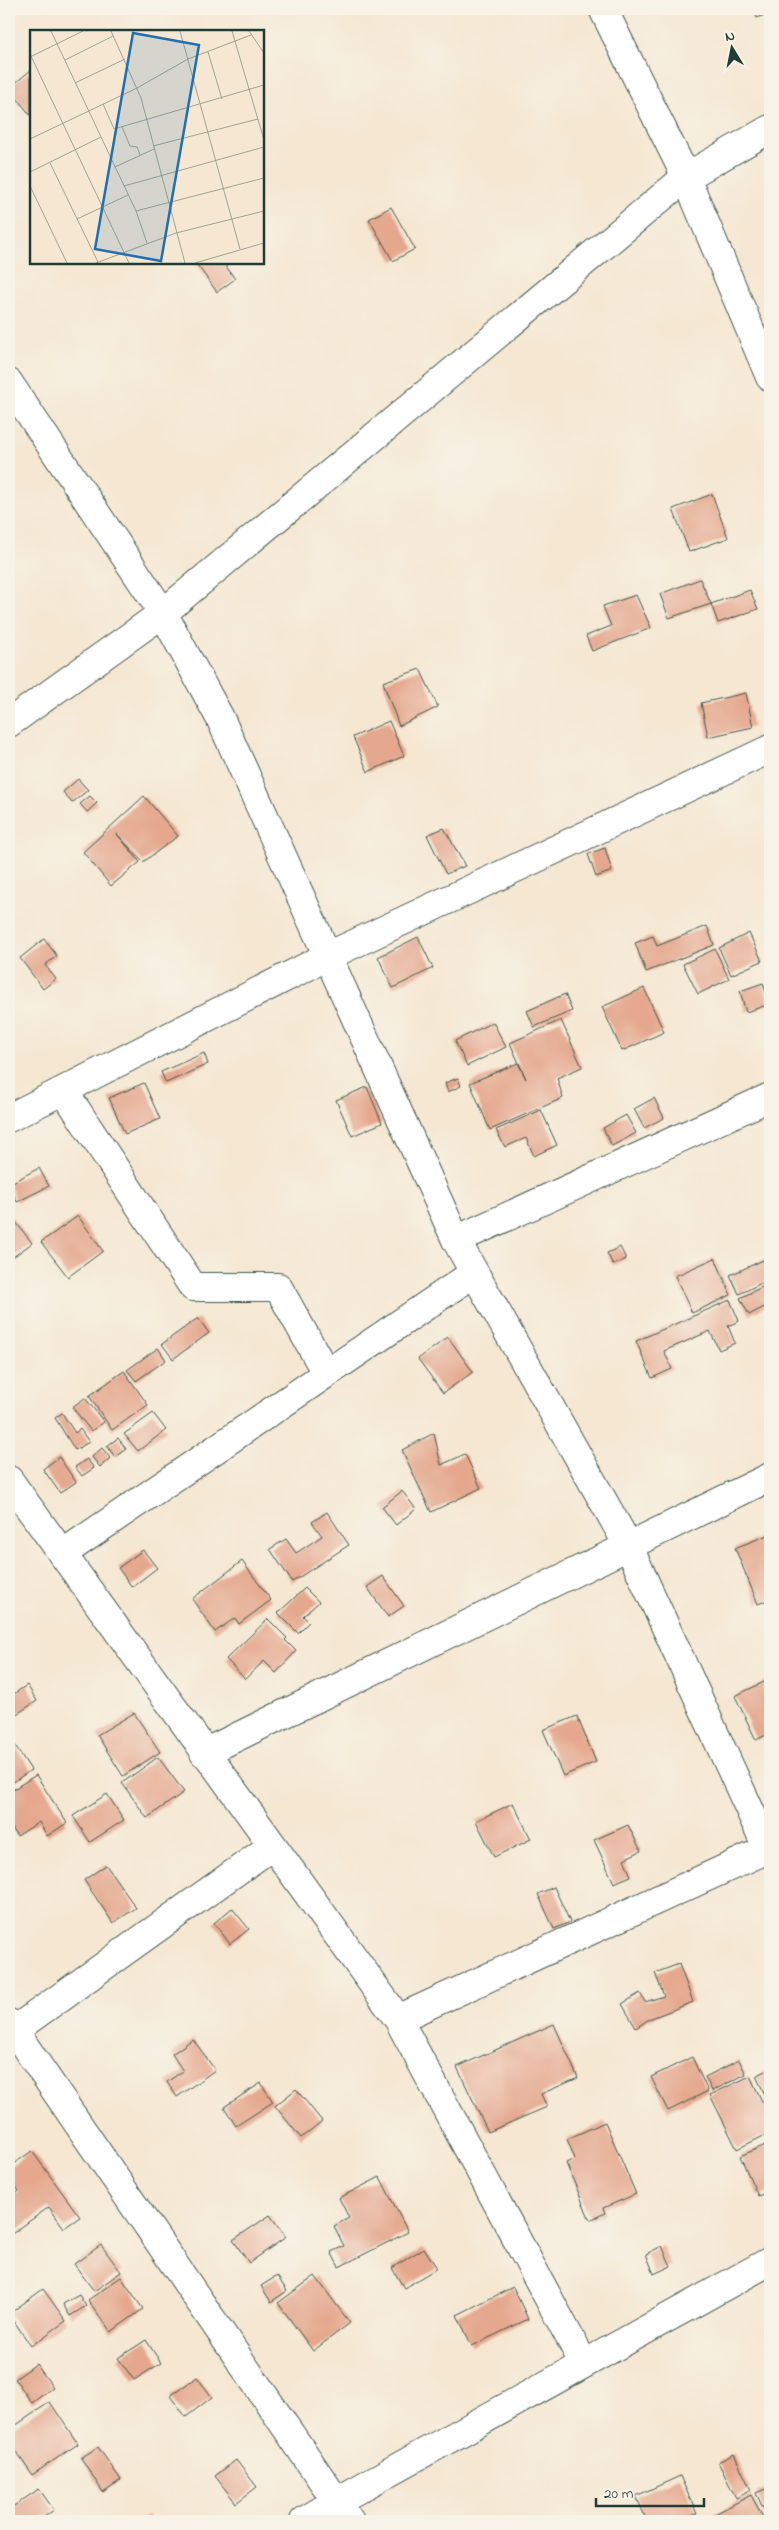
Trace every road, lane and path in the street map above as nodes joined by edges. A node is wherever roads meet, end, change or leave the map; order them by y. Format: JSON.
{"nodes":[{"id":1,"x":603,"y":9,"type":"edge"},
{"id":2,"x":770,"y":129,"type":"edge"},
{"id":3,"x":686,"y":177,"type":"junction"},
{"id":4,"x":770,"y":377,"type":"edge"},
{"id":5,"x":9,"y":383,"type":"edge"},
{"id":6,"x":162,"y":613,"type":"junction"},
{"id":7,"x":9,"y":723,"type":"edge"},
{"id":8,"x":770,"y":749,"type":"edge"},
{"id":9,"x":328,"y":956,"type":"junction"},
{"id":10,"x":64,"y":1091,"type":"junction"},
{"id":11,"x":770,"y":1097,"type":"edge"},
{"id":12,"x":9,"y":1118,"type":"edge"},
{"id":13,"x":456,"y":1240,"type":"junction"},
{"id":14,"x":474,"y":1273,"type":"junction"},
{"id":15,"x":326,"y":1373,"type":"junction"},
{"id":16,"x":770,"y":1477,"type":"edge"},
{"id":17,"x":9,"y":1480,"type":"edge"},
{"id":18,"x":628,"y":1545,"type":"junction"},
{"id":19,"x":62,"y":1554,"type":"junction"},
{"id":20,"x":204,"y":1753,"type":"junction"},
{"id":21,"x":272,"y":1846,"type":"junction"},
{"id":22,"x":770,"y":1850,"type":"edge"},
{"id":23,"x":398,"y":2019,"type":"junction"},
{"id":24,"x":10,"y":2029,"type":"edge"},
{"id":25,"x":770,"y":2261,"type":"edge"},
{"id":26,"x":584,"y":2364,"type":"junction"},
{"id":27,"x":344,"y":2511,"type":"edge"},
{"id":28,"x":304,"y":2521,"type":"edge"}],
"edges":[{"from":1,"to":3,"type":"street"},
{"from":2,"to":3,"type":"street"},
{"from":3,"to":4,"type":"street"},
{"from":3,"to":6,"type":"street"},
{"from":5,"to":6,"type":"street"},
{"from":6,"to":7,"type":"street"},
{"from":6,"to":9,"type":"street"},
{"from":8,"to":9,"type":"street"},
{"from":9,"to":10,"type":"street"},
{"from":9,"to":13,"type":"street"},
{"from":10,"to":12,"type":"street"},
{"from":10,"to":15,"type":"street"},
{"from":11,"to":13,"type":"street"},
{"from":13,"to":14,"type":"street"},
{"from":14,"to":15,"type":"street"},
{"from":14,"to":18,"type":"street"},
{"from":15,"to":19,"type":"street"},
{"from":16,"to":18,"type":"street"},
{"from":17,"to":19,"type":"street"},
{"from":18,"to":20,"type":"street"},
{"from":18,"to":22,"type":"street"},
{"from":19,"to":20,"type":"street"},
{"from":20,"to":21,"type":"street"},
{"from":21,"to":23,"type":"street"},
{"from":21,"to":24,"type":"street"},
{"from":22,"to":23,"type":"street"},
{"from":23,"to":26,"type":"street"},
{"from":24,"to":27,"type":"street"},
{"from":25,"to":26,"type":"street"},
{"from":26,"to":27,"type":"street"},
{"from":27,"to":28,"type":"street"}]}
